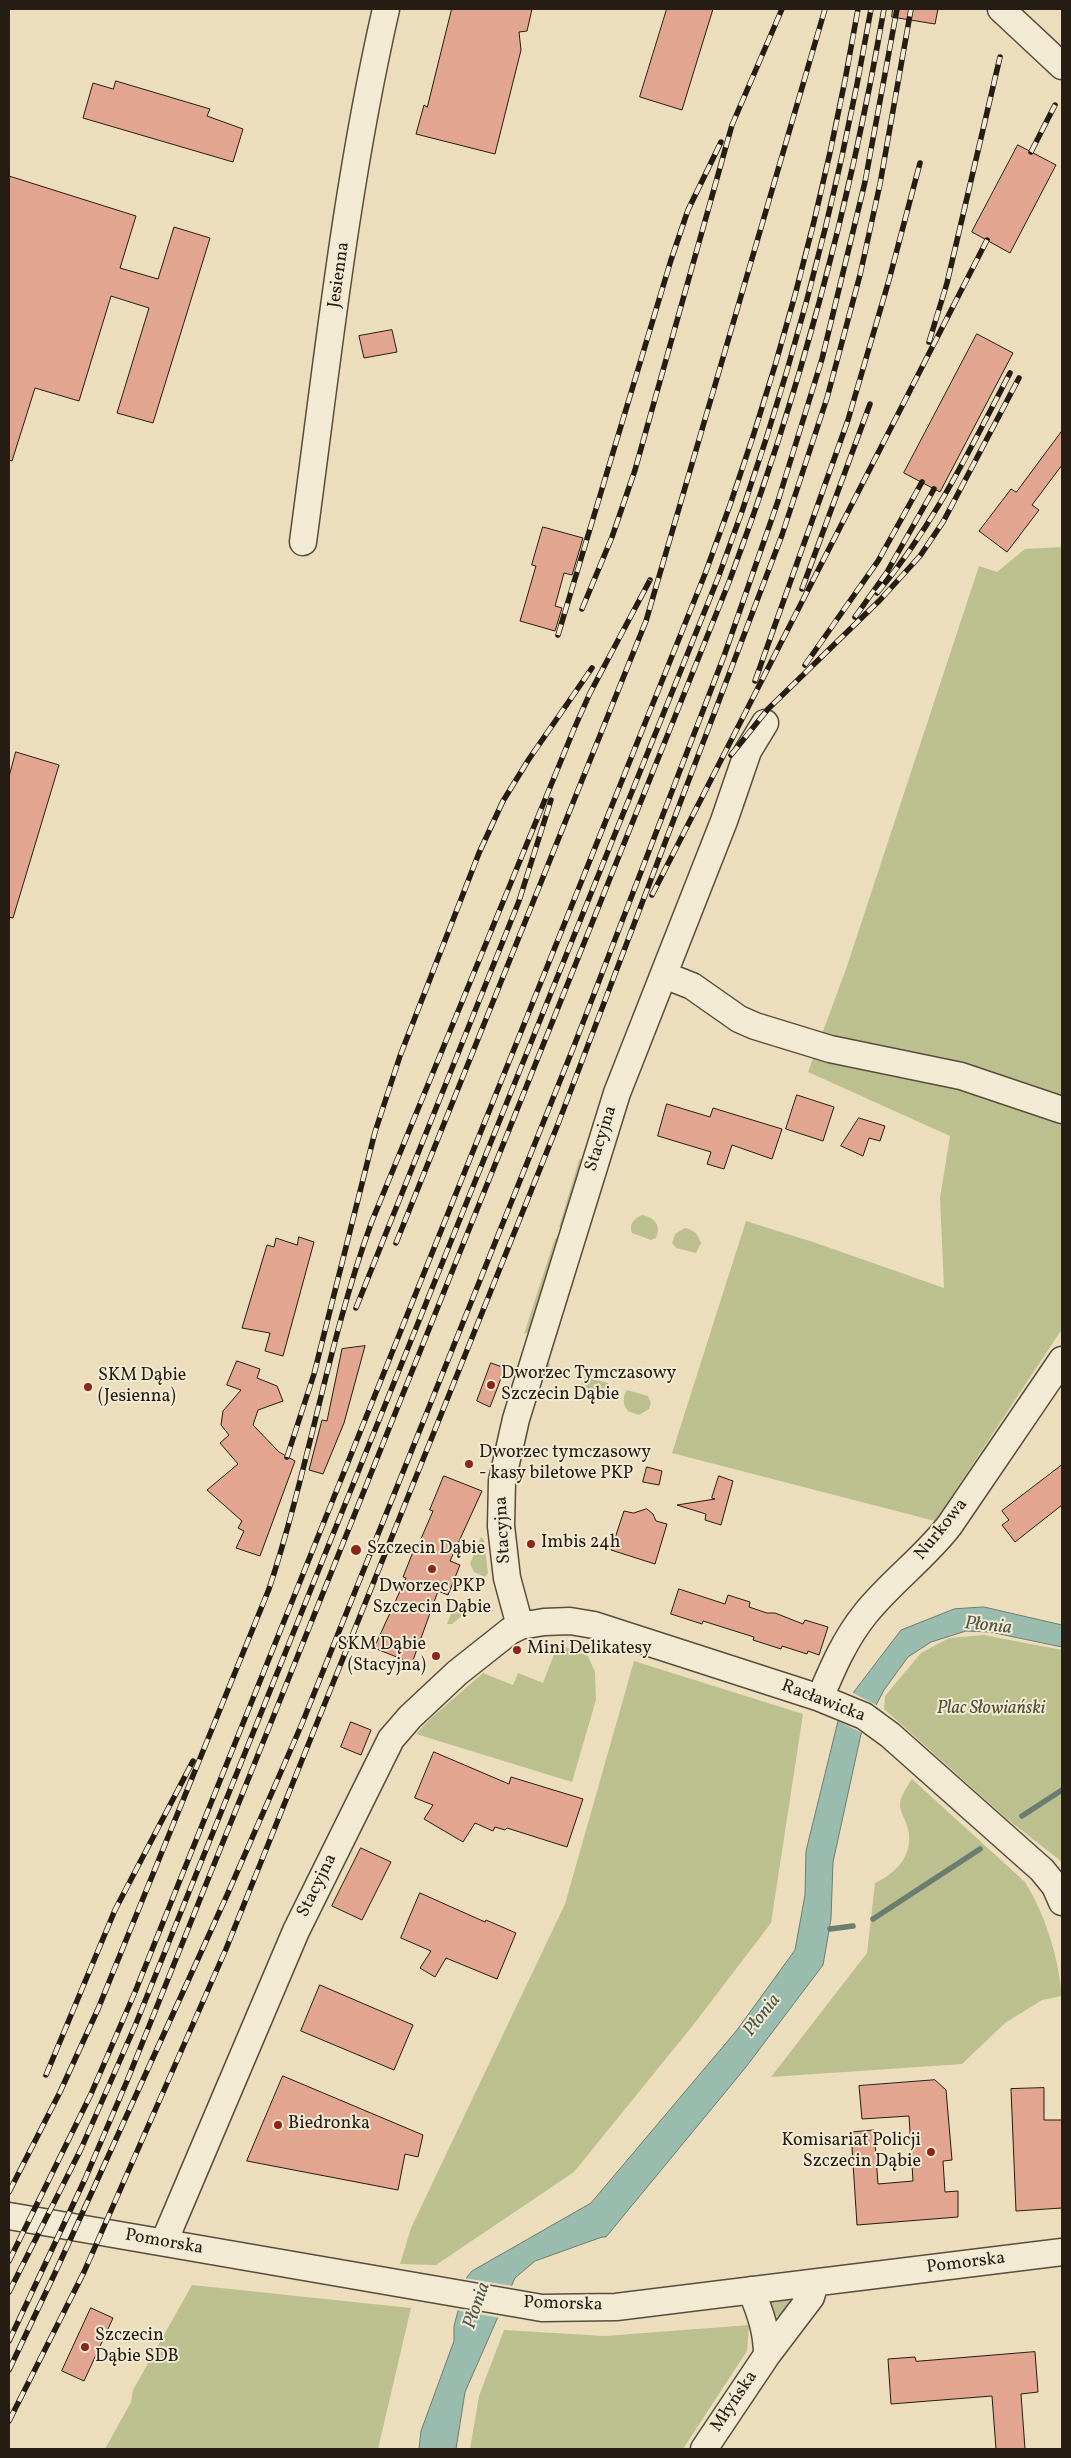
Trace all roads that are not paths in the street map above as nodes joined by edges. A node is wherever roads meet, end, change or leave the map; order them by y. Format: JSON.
{"nodes":[{"id":1,"x":386,"y":9,"type":"edge"},
{"id":2,"x":1001,"y":9,"type":"edge"},
{"id":3,"x":1062,"y":66,"type":"edge"},
{"id":4,"x":303,"y":542,"type":"dead end"},
{"id":5,"x":765,"y":723,"type":"dead end"},
{"id":6,"x":664,"y":975,"type":"junction"},
{"id":7,"x":1062,"y":1110,"type":"edge"},
{"id":8,"x":1062,"y":1360,"type":"edge"},
{"id":9,"x":520,"y":1626,"type":"junction"},
{"id":10,"x":829,"y":1701,"type":"junction"},
{"id":11,"x":1062,"y":1902,"type":"edge"},
{"id":12,"x":9,"y":2216,"type":"edge"},
{"id":13,"x":164,"y":2242,"type":"junction"},
{"id":14,"x":1062,"y":2252,"type":"edge"},
{"id":15,"x":815,"y":2283,"type":"junction"},
{"id":16,"x":751,"y":2290,"type":"junction"},
{"id":17,"x":767,"y":2355,"type":"junction"},
{"id":18,"x":704,"y":2449,"type":"edge"}],
"edges":[{"from":1,"to":4,"type":"street","name":"Jesienna"},
{"from":2,"to":3,"type":"street"},
{"from":5,"to":6,"type":"street","name":"Stacyjna"},
{"from":6,"to":7,"type":"street"},
{"from":6,"to":9,"type":"street","name":"Stacyjna"},
{"from":8,"to":10,"type":"street","name":"Nurkowa"},
{"from":9,"to":10,"type":"street","name":"Racławicka"},
{"from":9,"to":13,"type":"street","name":"Stacyjna"},
{"from":10,"to":11,"type":"street","name":"Racławicka"},
{"from":12,"to":13,"type":"street","name":"Pomorska"},
{"from":13,"to":16,"type":"street","name":"Pomorska"},
{"from":14,"to":15,"type":"street","name":"Pomorska"},
{"from":15,"to":16,"type":"street","name":"Pomorska"},
{"from":15,"to":17,"type":"street","name":"Młyńska"},
{"from":16,"to":17,"type":"street","name":"Młyńska"},
{"from":17,"to":18,"type":"street","name":"Młyńska"}]}
